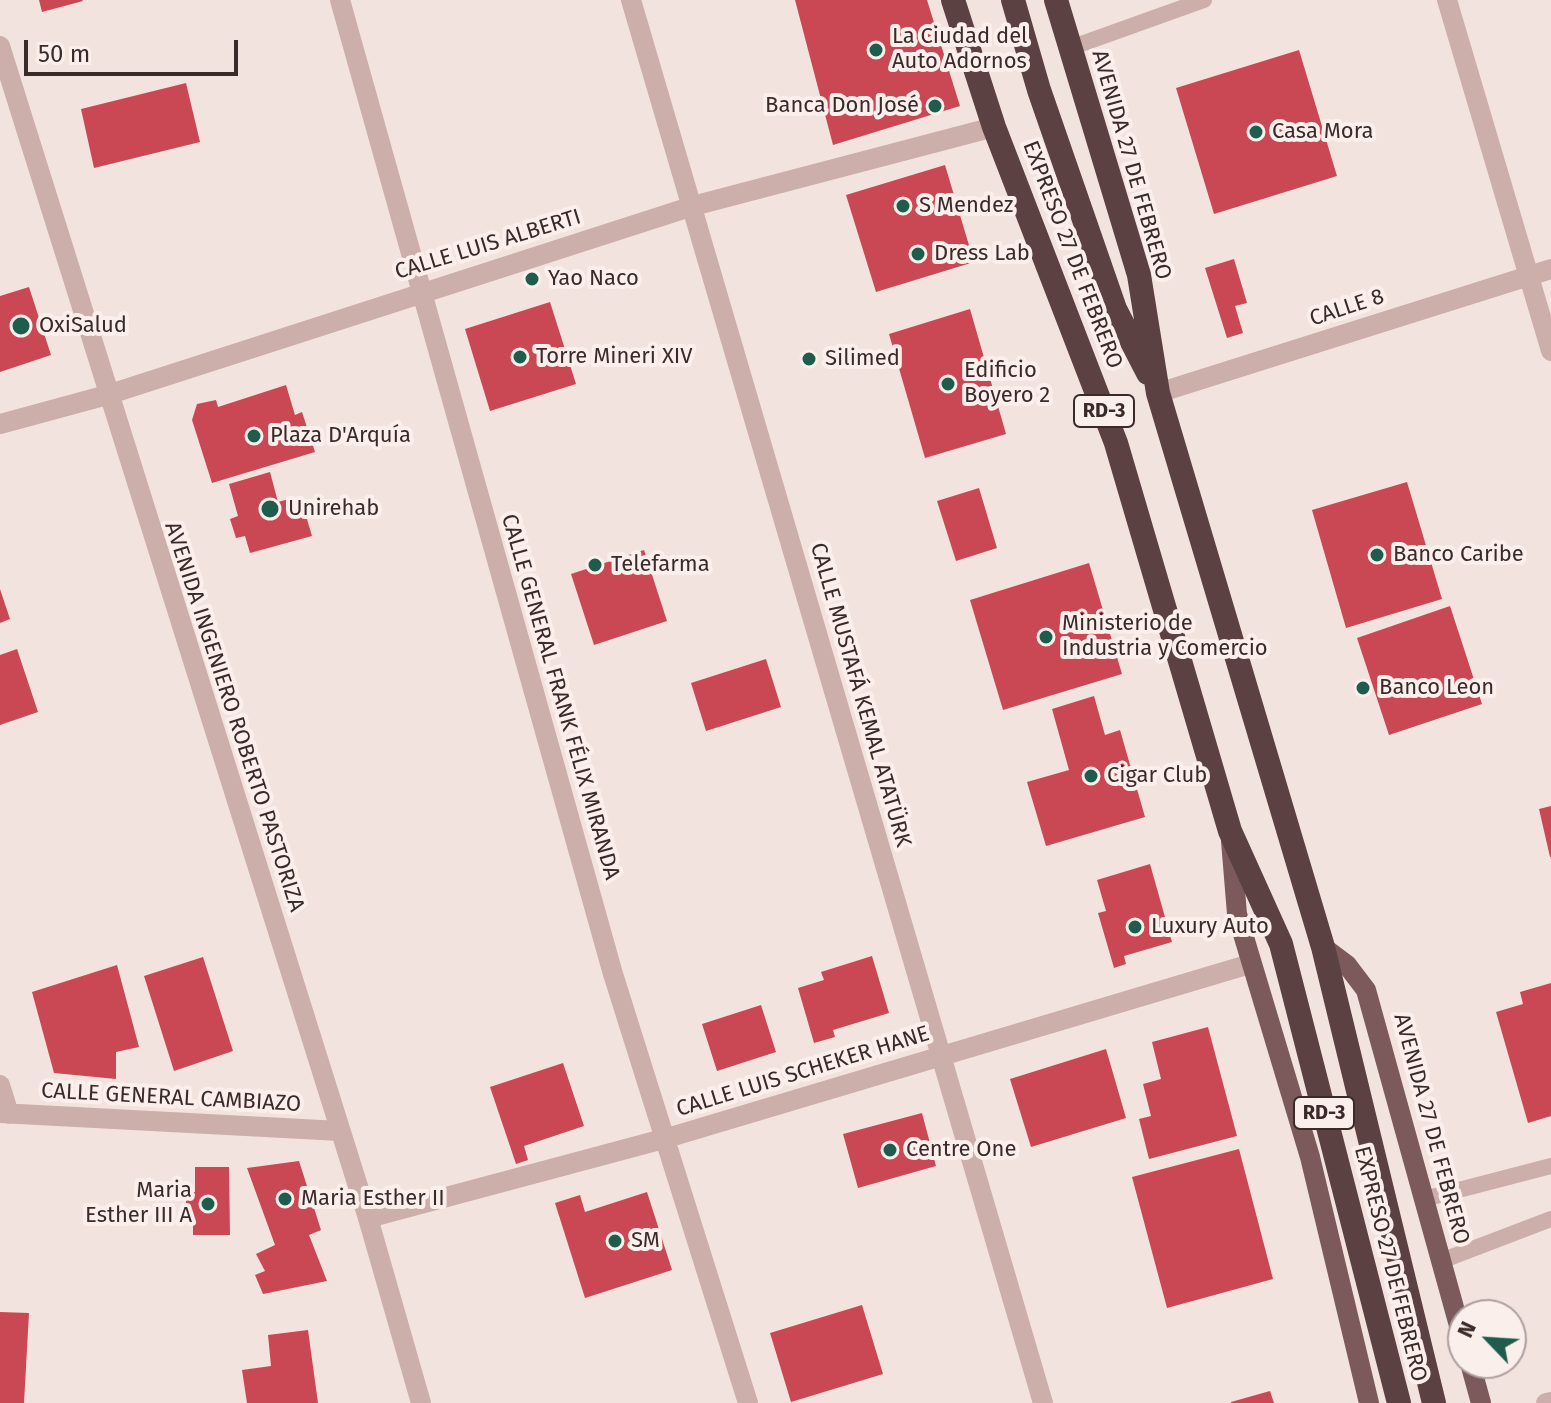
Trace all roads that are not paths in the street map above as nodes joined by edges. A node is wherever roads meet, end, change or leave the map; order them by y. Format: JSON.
{"nodes":[{"id":1,"x":340,"y":0,"type":"edge"},
{"id":2,"x":631,"y":0,"type":"edge"},
{"id":3,"x":953,"y":0,"type":"edge"},
{"id":4,"x":1013,"y":0,"type":"edge"},
{"id":5,"x":1056,"y":0,"type":"edge"},
{"id":6,"x":1204,"y":0,"type":"edge"},
{"id":7,"x":1447,"y":0,"type":"edge"},
{"id":8,"x":0,"y":46,"type":"edge"},
{"id":9,"x":1070,"y":48,"type":"junction"},
{"id":10,"x":994,"y":127,"type":"junction"},
{"id":11,"x":693,"y":206,"type":"junction"},
{"id":12,"x":1551,"y":269,"type":"edge"},
{"id":13,"x":1529,"y":275,"type":"junction"},
{"id":14,"x":422,"y":290,"type":"junction"},
{"id":15,"x":1551,"y":351,"type":"edge"},
{"id":16,"x":1158,"y":393,"type":"junction"},
{"id":17,"x":107,"y":395,"type":"junction"},
{"id":18,"x":0,"y":424,"type":"edge"},
{"id":19,"x":1230,"y":831,"type":"junction"},
{"id":20,"x":1323,"y":947,"type":"junction"},
{"id":21,"x":1250,"y":964,"type":"junction"},
{"id":22,"x":940,"y":1055,"type":"junction"},
{"id":23,"x":0,"y":1085,"type":"edge"},
{"id":24,"x":4,"y":1114,"type":"edge"},
{"id":25,"x":340,"y":1131,"type":"junction"},
{"id":26,"x":667,"y":1138,"type":"junction"},
{"id":27,"x":1551,"y":1166,"type":"edge"},
{"id":28,"x":1424,"y":1199,"type":"junction"},
{"id":29,"x":368,"y":1218,"type":"junction"},
{"id":30,"x":1551,"y":1219,"type":"edge"},
{"id":31,"x":1441,"y":1261,"type":"junction"},
{"id":32,"x":1452,"y":1299,"type":"edge"},
{"id":33,"x":1474,"y":1379,"type":"edge"},
{"id":34,"x":421,"y":1403,"type":"edge"},
{"id":35,"x":748,"y":1403,"type":"edge"},
{"id":36,"x":1043,"y":1403,"type":"edge"},
{"id":37,"x":1369,"y":1403,"type":"edge"},
{"id":38,"x":1399,"y":1403,"type":"edge"},
{"id":39,"x":1434,"y":1403,"type":"edge"},
{"id":40,"x":1481,"y":1403,"type":"edge"}],
"edges":[{"from":1,"to":14,"type":"street","name":"CALLE GENERAL FRANK FÉLIX MIRANDA"},
{"from":2,"to":11,"type":"street","name":"CALLE MUSTAFÁ KEMAL ATATÜRK"},
{"from":3,"to":10,"type":"highway","name":"EXPRESO 27 DE FEBRERO","number":"RD-3"},
{"from":4,"to":16,"type":"highway"},
{"from":5,"to":9,"type":"highway","name":"AVENIDA 27 DE FEBRERO","number":"RD-3"},
{"from":6,"to":9,"type":"lane"},
{"from":7,"to":13,"type":"street"},
{"from":8,"to":17,"type":"street","name":"AVENIDA INGENIERO ROBERTO PASTORIZA"},
{"from":9,"to":16,"type":"highway","name":"AVENIDA 27 DE FEBRERO","number":"RD-3"},
{"from":10,"to":11,"type":"street","name":"CALLE LUIS ALBERTI"},
{"from":10,"to":19,"type":"highway","name":"EXPRESO 27 DE FEBRERO","number":"RD-3"},
{"from":11,"to":14,"type":"street","name":"CALLE LUIS ALBERTI"},
{"from":11,"to":22,"type":"street","name":"CALLE MUSTAFÁ KEMAL ATATÜRK"},
{"from":12,"to":13,"type":"street","name":"CALLE 8"},
{"from":13,"to":15,"type":"street"},
{"from":13,"to":16,"type":"street","name":"CALLE 8"},
{"from":14,"to":17,"type":"street","name":"CALLE LUIS ALBERTI"},
{"from":14,"to":26,"type":"street","name":"CALLE GENERAL FRANK FÉLIX MIRANDA"},
{"from":16,"to":20,"type":"highway","name":"EXPRESO 27 DE FEBRERO","number":"RD-3"},
{"from":17,"to":18,"type":"street","name":"CALLE LUIS ALBERTI"},
{"from":17,"to":25,"type":"street","name":"AVENIDA INGENIERO ROBERTO PASTORIZA"},
{"from":19,"to":21,"type":"main road","number":"RD-3"},
{"from":19,"to":38,"type":"highway","name":"EXPRESO 27 DE FEBRERO","number":"RD-3"},
{"from":20,"to":28,"type":"main road","name":"AVENIDA 27 DE FEBRERO"},
{"from":20,"to":39,"type":"highway","name":"EXPRESO 27 DE FEBRERO","number":"RD-3"},
{"from":21,"to":22,"type":"street","name":"CALLE LUIS SCHEKER HANE"},
{"from":21,"to":37,"type":"main road","number":"RD-3"},
{"from":22,"to":26,"type":"street","name":"CALLE LUIS SCHEKER HANE"},
{"from":22,"to":36,"type":"street","name":"CALLE MUSTAFÁ KEMAL ATATÜRK"},
{"from":23,"to":24,"type":"street"},
{"from":24,"to":25,"type":"street","name":"CALLE GENERAL CAMBIAZO"},
{"from":25,"to":29,"type":"street","name":"AVENIDA INGENIERO ROBERTO PASTORIZA"},
{"from":26,"to":29,"type":"street","name":"CALLE LUIS SCHEKER HANE"},
{"from":26,"to":35,"type":"street","name":"CALLE GENERAL FRANK FÉLIX MIRANDA"},
{"from":27,"to":28,"type":"lane"},
{"from":28,"to":31,"type":"main road","name":"AVENIDA 27 DE FEBRERO"},
{"from":29,"to":34,"type":"street","name":"AVENIDA INGENIERO ROBERTO PASTORIZA"},
{"from":30,"to":31,"type":"lane"},
{"from":31,"to":32,"type":"main road","name":"AVENIDA 27 DE FEBRERO"},
{"from":33,"to":40,"type":"main road"}]}
